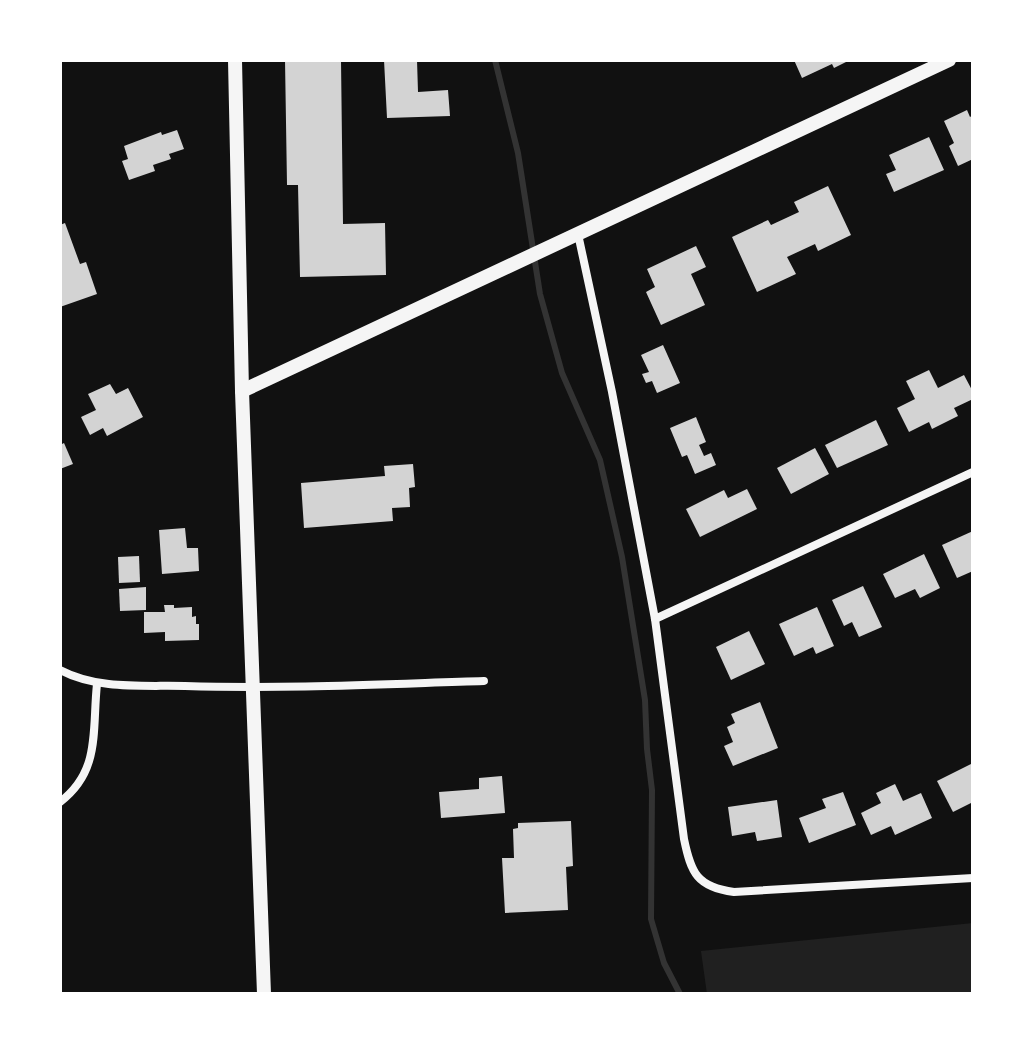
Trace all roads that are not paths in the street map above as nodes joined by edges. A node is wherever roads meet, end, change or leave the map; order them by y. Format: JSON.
{"nodes":[{"id":1,"x":235,"y":60,"type":"edge"},
{"id":2,"x":949,"y":60,"type":"edge"},
{"id":3,"x":930,"y":64,"type":"edge"},
{"id":4,"x":578,"y":234,"type":"junction"},
{"id":5,"x":242,"y":391,"type":"junction"},
{"id":6,"x":973,"y":472,"type":"edge"},
{"id":7,"x":655,"y":619,"type":"junction"},
{"id":8,"x":60,"y":670,"type":"edge"},
{"id":9,"x":484,"y":681,"type":"dead end"},
{"id":10,"x":97,"y":684,"type":"junction"},
{"id":11,"x":254,"y":688,"type":"junction"},
{"id":12,"x":60,"y":802,"type":"edge"},
{"id":13,"x":973,"y":878,"type":"edge"},
{"id":14,"x":264,"y":994,"type":"edge"}],
"edges":[{"from":1,"to":5,"type":"street"},
{"from":2,"to":3,"type":"street"},
{"from":3,"to":4,"type":"street"},
{"from":4,"to":5,"type":"street"},
{"from":4,"to":7,"type":"street"},
{"from":5,"to":11,"type":"street"},
{"from":6,"to":7,"type":"street"},
{"from":7,"to":13,"type":"street"},
{"from":8,"to":10,"type":"street"},
{"from":9,"to":11,"type":"street"},
{"from":10,"to":11,"type":"street"},
{"from":10,"to":12,"type":"street"},
{"from":11,"to":14,"type":"street"}]}
